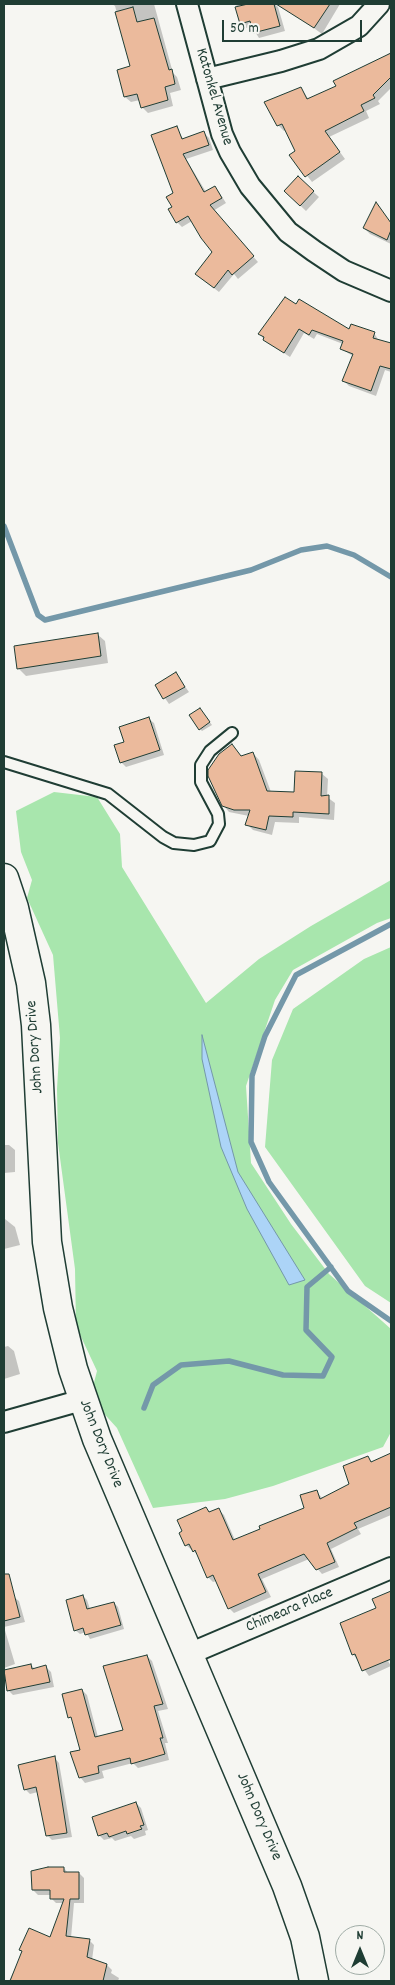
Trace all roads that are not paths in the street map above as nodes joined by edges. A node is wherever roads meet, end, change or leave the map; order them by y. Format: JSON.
{"nodes":[{"id":1,"x":187,"y":4,"type":"edge"},
{"id":2,"x":379,"y":4,"type":"edge"},
{"id":3,"x":208,"y":79,"type":"junction"},
{"id":4,"x":391,"y":291,"type":"edge"},
{"id":5,"x":232,"y":733,"type":"dead end"},
{"id":6,"x":4,"y":762,"type":"edge"},
{"id":7,"x":4,"y":878,"type":"edge"},
{"id":8,"x":82,"y":1400,"type":"junction"},
{"id":9,"x":4,"y":1422,"type":"edge"},
{"id":10,"x":391,"y":1568,"type":"edge"},
{"id":11,"x":189,"y":1654,"type":"junction"},
{"id":12,"x":314,"y":1981,"type":"edge"}],
"edges":[{"from":1,"to":3,"type":"street","name":"Katonkel Avenue"},
{"from":2,"to":3,"type":"street"},
{"from":3,"to":4,"type":"street","name":"Katonkel Avenue"},
{"from":5,"to":6,"type":"lane"},
{"from":7,"to":8,"type":"street","name":"John Dory Drive"},
{"from":8,"to":9,"type":"street"},
{"from":8,"to":11,"type":"street","name":"John Dory Drive"},
{"from":10,"to":11,"type":"street","name":"Chimeara Place"},
{"from":11,"to":12,"type":"street","name":"John Dory Drive"}]}
